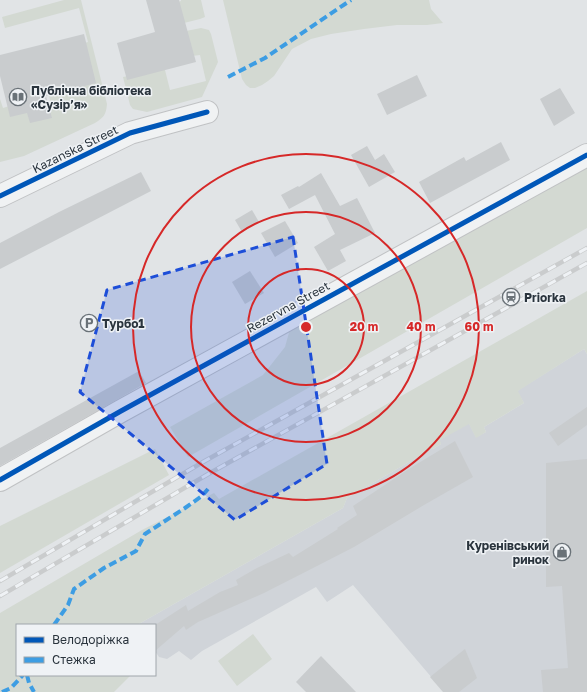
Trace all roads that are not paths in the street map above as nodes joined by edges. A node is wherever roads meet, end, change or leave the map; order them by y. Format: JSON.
{"nodes":[{"id":1,"x":207,"y":112,"type":"dead end"},
{"id":2,"x":587,"y":155,"type":"edge"},
{"id":3,"x":0,"y":196,"type":"edge"},
{"id":4,"x":0,"y":480,"type":"edge"}],
"edges":[{"from":1,"to":3,"type":"street","name":"Kazanska Street"},
{"from":2,"to":4,"type":"street","name":"Rezervna Street"}]}
